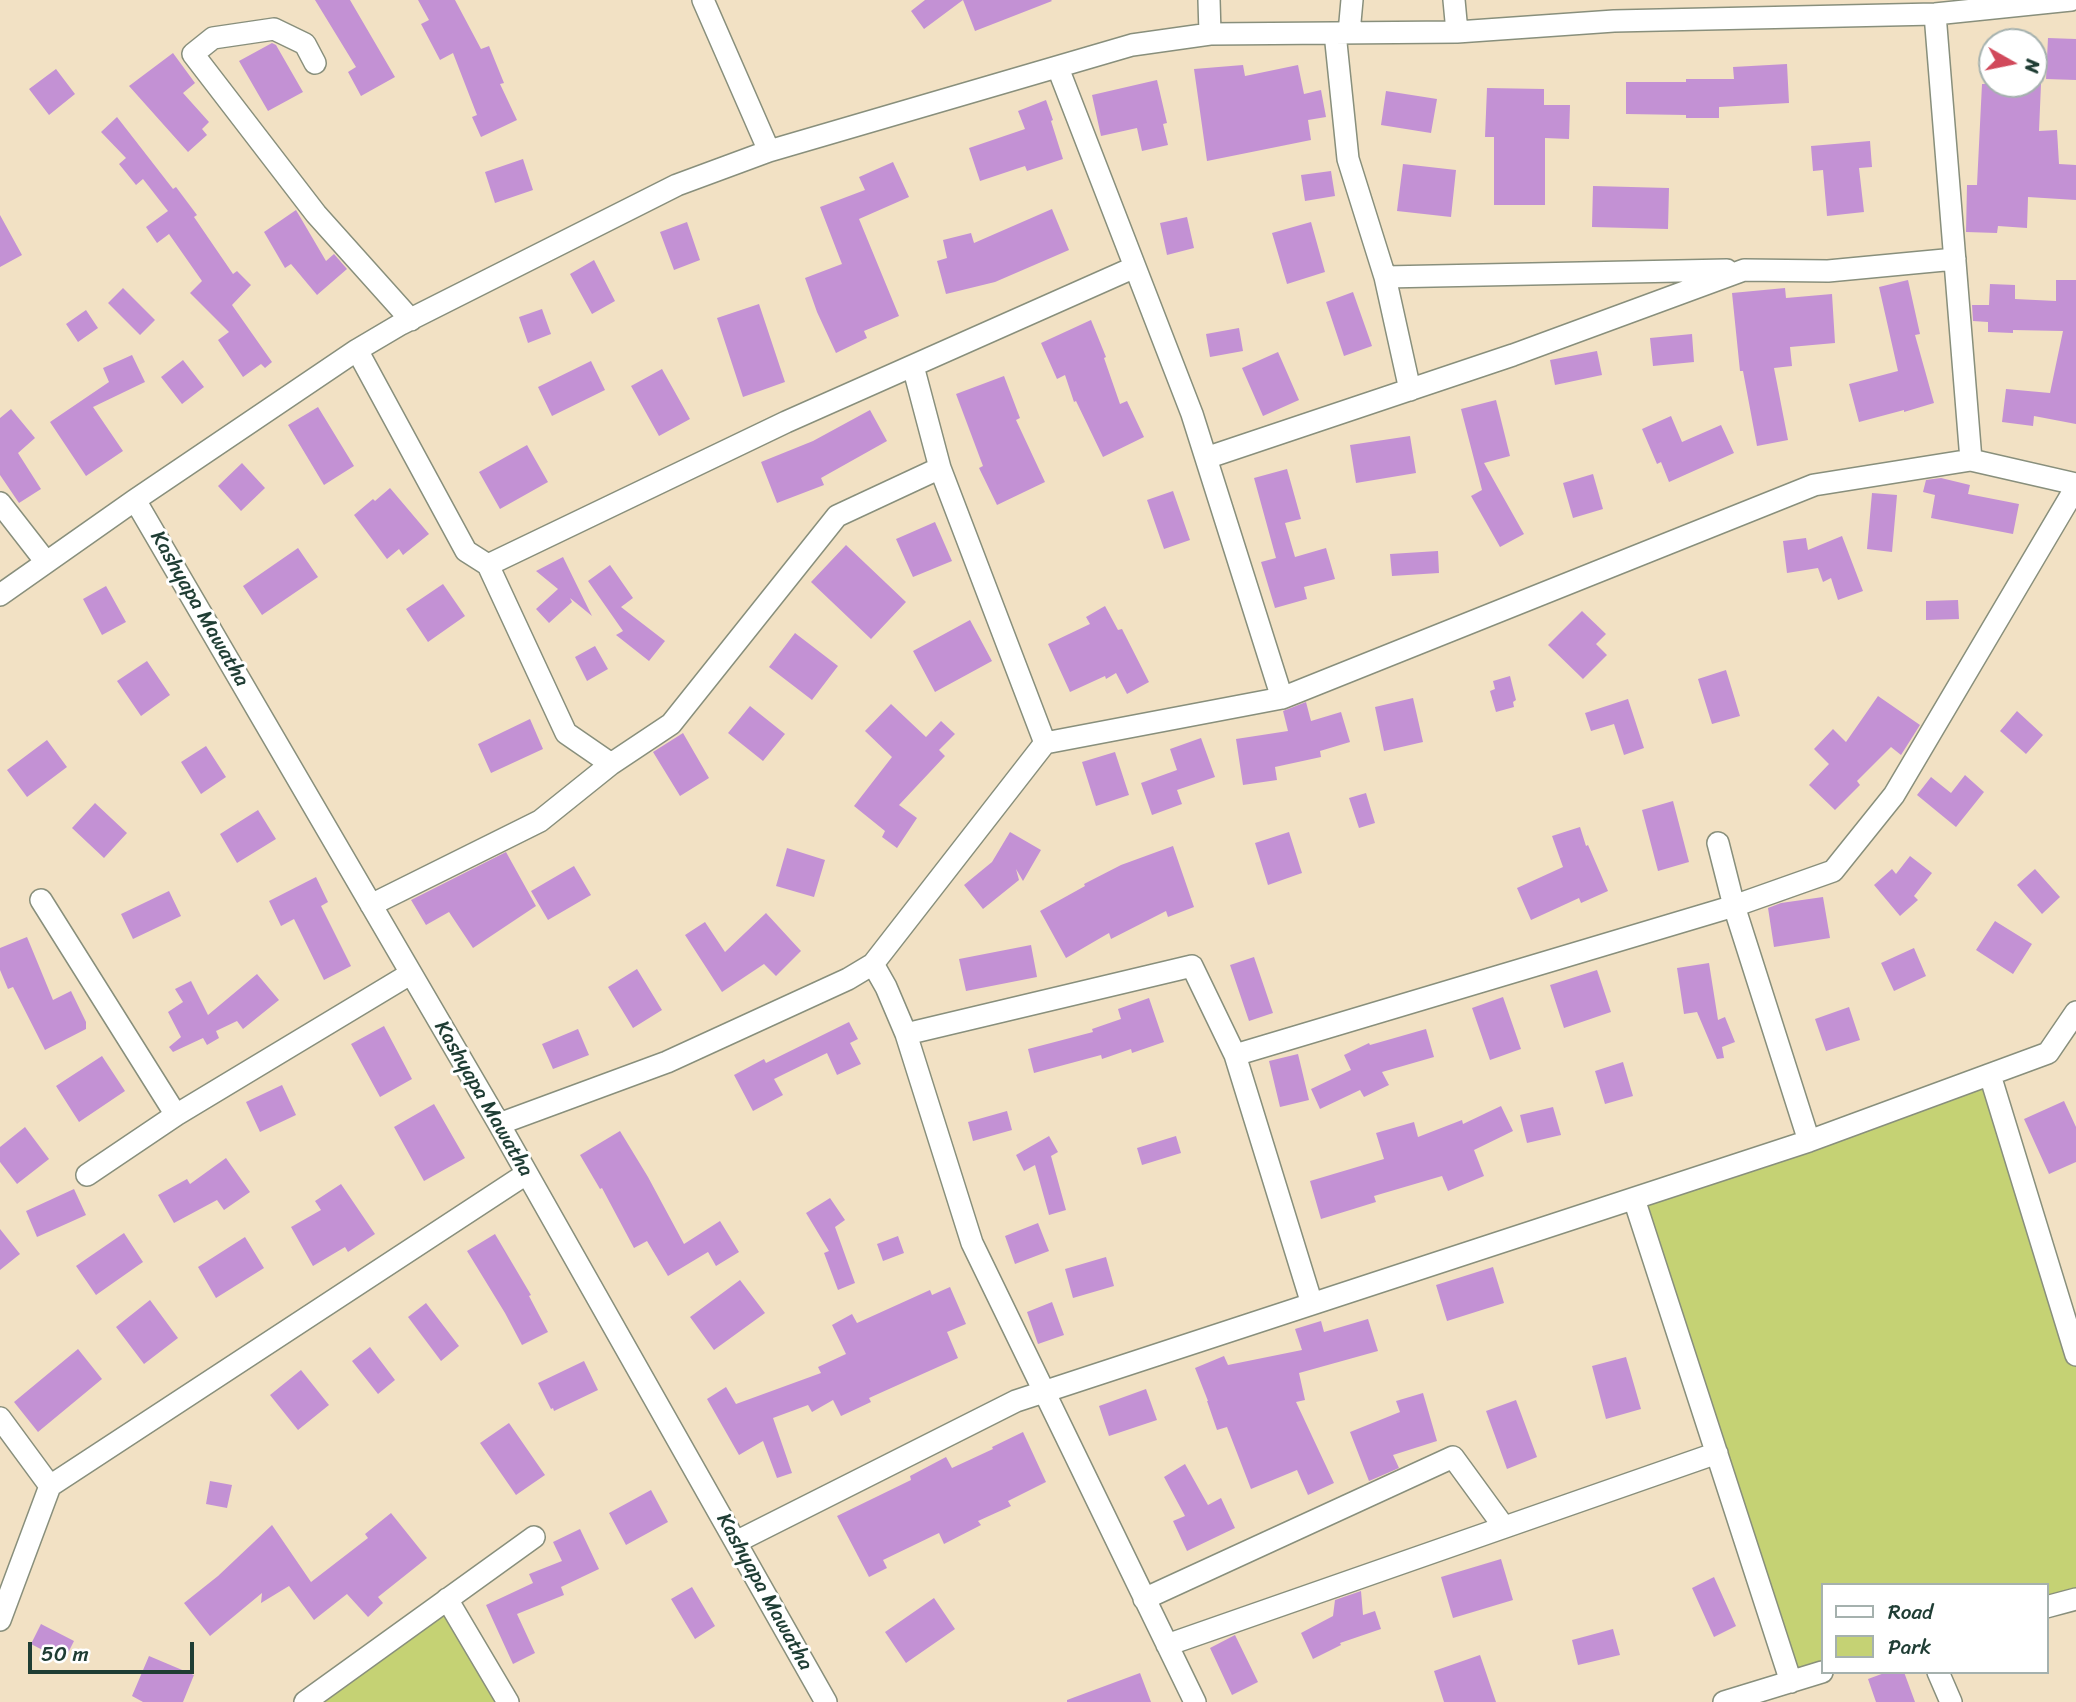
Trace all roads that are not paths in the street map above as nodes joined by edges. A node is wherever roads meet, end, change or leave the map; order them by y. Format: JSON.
{"nodes":[{"id":1,"x":703,"y":0,"type":"edge"},
{"id":2,"x":1209,"y":0,"type":"edge"},
{"id":3,"x":1352,"y":0,"type":"edge"},
{"id":4,"x":1454,"y":0,"type":"edge"},
{"id":5,"x":2071,"y":0,"type":"edge"},
{"id":6,"x":1615,"y":11,"type":"edge"},
{"id":7,"x":1935,"y":14,"type":"junction"},
{"id":8,"x":1457,"y":32,"type":"junction"},
{"id":9,"x":1210,"y":33,"type":"junction"},
{"id":10,"x":1342,"y":33,"type":"junction"},
{"id":11,"x":315,"y":63,"type":"dead end"},
{"id":12,"x":1058,"y":68,"type":"junction"},
{"id":13,"x":769,"y":151,"type":"junction"},
{"id":14,"x":1955,"y":259,"type":"junction"},
{"id":15,"x":1135,"y":267,"type":"junction"},
{"id":16,"x":1744,"y":270,"type":"junction"},
{"id":17,"x":1385,"y":277,"type":"junction"},
{"id":18,"x":411,"y":320,"type":"junction"},
{"id":19,"x":357,"y":350,"type":"junction"},
{"id":20,"x":913,"y":366,"type":"junction"},
{"id":21,"x":1410,"y":390,"type":"junction"},
{"id":22,"x":1206,"y":458,"type":"junction"},
{"id":23,"x":1971,"y":460,"type":"junction"},
{"id":24,"x":940,"y":468,"type":"junction"},
{"id":25,"x":2076,"y":486,"type":"edge"},
{"id":26,"x":135,"y":500,"type":"junction"},
{"id":27,"x":0,"y":503,"type":"edge"},
{"id":28,"x":46,"y":562,"type":"junction"},
{"id":29,"x":488,"y":565,"type":"junction"},
{"id":30,"x":0,"y":595,"type":"edge"},
{"id":31,"x":1282,"y":698,"type":"junction"},
{"id":32,"x":1045,"y":743,"type":"junction"},
{"id":33,"x":611,"y":764,"type":"junction"},
{"id":34,"x":1718,"y":843,"type":"dead end"},
{"id":35,"x":41,"y":900,"type":"dead end"},
{"id":36,"x":371,"y":905,"type":"junction"},
{"id":37,"x":1734,"y":906,"type":"junction"},
{"id":38,"x":873,"y":964,"type":"junction"},
{"id":39,"x":410,"y":974,"type":"junction"},
{"id":40,"x":2076,"y":1012,"type":"edge"},
{"id":41,"x":906,"y":1034,"type":"junction"},
{"id":42,"x":1235,"y":1055,"type":"junction"},
{"id":43,"x":1990,"y":1075,"type":"junction"},
{"id":44,"x":176,"y":1115,"type":"junction"},
{"id":45,"x":499,"y":1124,"type":"junction"},
{"id":46,"x":1809,"y":1141,"type":"junction"},
{"id":47,"x":526,"y":1174,"type":"junction"},
{"id":48,"x":87,"y":1175,"type":"dead end"},
{"id":49,"x":1634,"y":1199,"type":"junction"},
{"id":50,"x":1312,"y":1304,"type":"junction"},
{"id":51,"x":2076,"y":1355,"type":"edge"},
{"id":52,"x":1044,"y":1392,"type":"junction"},
{"id":53,"x":0,"y":1418,"type":"edge"},
{"id":54,"x":1717,"y":1453,"type":"junction"},
{"id":55,"x":50,"y":1486,"type":"junction"},
{"id":56,"x":1504,"y":1527,"type":"junction"},
{"id":57,"x":534,"y":1537,"type":"dead end"},
{"id":58,"x":736,"y":1542,"type":"junction"},
{"id":59,"x":447,"y":1599,"type":"junction"},
{"id":60,"x":1144,"y":1599,"type":"junction"},
{"id":61,"x":2076,"y":1599,"type":"edge"},
{"id":62,"x":2048,"y":1606,"type":"edge"},
{"id":63,"x":0,"y":1620,"type":"edge"},
{"id":64,"x":1167,"y":1645,"type":"junction"},
{"id":65,"x":1820,"y":1673,"type":"edge"},
{"id":66,"x":1939,"y":1674,"type":"edge"},
{"id":67,"x":1791,"y":1682,"type":"junction"},
{"id":68,"x":305,"y":1702,"type":"edge"},
{"id":69,"x":508,"y":1702,"type":"edge"},
{"id":70,"x":825,"y":1702,"type":"edge"},
{"id":71,"x":1195,"y":1702,"type":"edge"},
{"id":72,"x":1724,"y":1702,"type":"edge"},
{"id":73,"x":1951,"y":1702,"type":"edge"}],
"edges":[{"from":1,"to":13,"type":"street"},
{"from":2,"to":9,"type":"street"},
{"from":3,"to":10,"type":"street"},
{"from":4,"to":8,"type":"street"},
{"from":5,"to":7,"type":"street"},
{"from":6,"to":7,"type":"street"},
{"from":6,"to":8,"type":"street"},
{"from":7,"to":14,"type":"street"},
{"from":8,"to":10,"type":"street"},
{"from":9,"to":10,"type":"street"},
{"from":9,"to":12,"type":"street"},
{"from":10,"to":17,"type":"street"},
{"from":11,"to":18,"type":"street"},
{"from":12,"to":13,"type":"street"},
{"from":12,"to":15,"type":"street"},
{"from":13,"to":18,"type":"street"},
{"from":14,"to":16,"type":"street"},
{"from":14,"to":23,"type":"street"},
{"from":15,"to":20,"type":"street"},
{"from":15,"to":22,"type":"street"},
{"from":16,"to":17,"type":"street"},
{"from":16,"to":21,"type":"street"},
{"from":17,"to":21,"type":"street"},
{"from":18,"to":19,"type":"street"},
{"from":19,"to":26,"type":"street"},
{"from":19,"to":29,"type":"street"},
{"from":20,"to":24,"type":"street"},
{"from":20,"to":29,"type":"street"},
{"from":21,"to":22,"type":"street"},
{"from":22,"to":31,"type":"street"},
{"from":23,"to":25,"type":"street"},
{"from":23,"to":31,"type":"street"},
{"from":24,"to":32,"type":"street"},
{"from":24,"to":33,"type":"street"},
{"from":25,"to":37,"type":"street"},
{"from":26,"to":28,"type":"street"},
{"from":26,"to":36,"type":"street","name":"Kashyapa Mawatha"},
{"from":27,"to":28,"type":"street"},
{"from":28,"to":30,"type":"street"},
{"from":29,"to":33,"type":"street"},
{"from":31,"to":32,"type":"street"},
{"from":32,"to":38,"type":"street"},
{"from":33,"to":36,"type":"street"},
{"from":34,"to":37,"type":"street"},
{"from":35,"to":44,"type":"street"},
{"from":36,"to":39,"type":"street","name":"Kashyapa Mawatha"},
{"from":37,"to":42,"type":"street"},
{"from":37,"to":46,"type":"street"},
{"from":38,"to":41,"type":"street"},
{"from":38,"to":45,"type":"street"},
{"from":39,"to":44,"type":"street"},
{"from":39,"to":45,"type":"street","name":"Kashyapa Mawatha"},
{"from":40,"to":43,"type":"street"},
{"from":41,"to":42,"type":"street"},
{"from":41,"to":52,"type":"street"},
{"from":42,"to":50,"type":"street"},
{"from":43,"to":46,"type":"street"},
{"from":43,"to":51,"type":"street"},
{"from":44,"to":48,"type":"street"},
{"from":45,"to":47,"type":"street","name":"Kashyapa Mawatha"},
{"from":46,"to":49,"type":"street"},
{"from":47,"to":55,"type":"street"},
{"from":47,"to":58,"type":"street","name":"Kashyapa Mawatha"},
{"from":49,"to":50,"type":"street"},
{"from":49,"to":54,"type":"street"},
{"from":50,"to":52,"type":"street"},
{"from":52,"to":58,"type":"street"},
{"from":52,"to":60,"type":"street"},
{"from":53,"to":55,"type":"street"},
{"from":54,"to":56,"type":"street"},
{"from":54,"to":67,"type":"street"},
{"from":55,"to":63,"type":"street"},
{"from":56,"to":60,"type":"street"},
{"from":56,"to":64,"type":"street"},
{"from":57,"to":59,"type":"street"},
{"from":58,"to":70,"type":"street","name":"Kashyapa Mawatha"},
{"from":59,"to":68,"type":"street"},
{"from":59,"to":69,"type":"street"},
{"from":60,"to":64,"type":"street"},
{"from":61,"to":62,"type":"street"},
{"from":64,"to":71,"type":"street"},
{"from":65,"to":67,"type":"street"},
{"from":66,"to":73,"type":"street"},
{"from":67,"to":72,"type":"street"}]}
